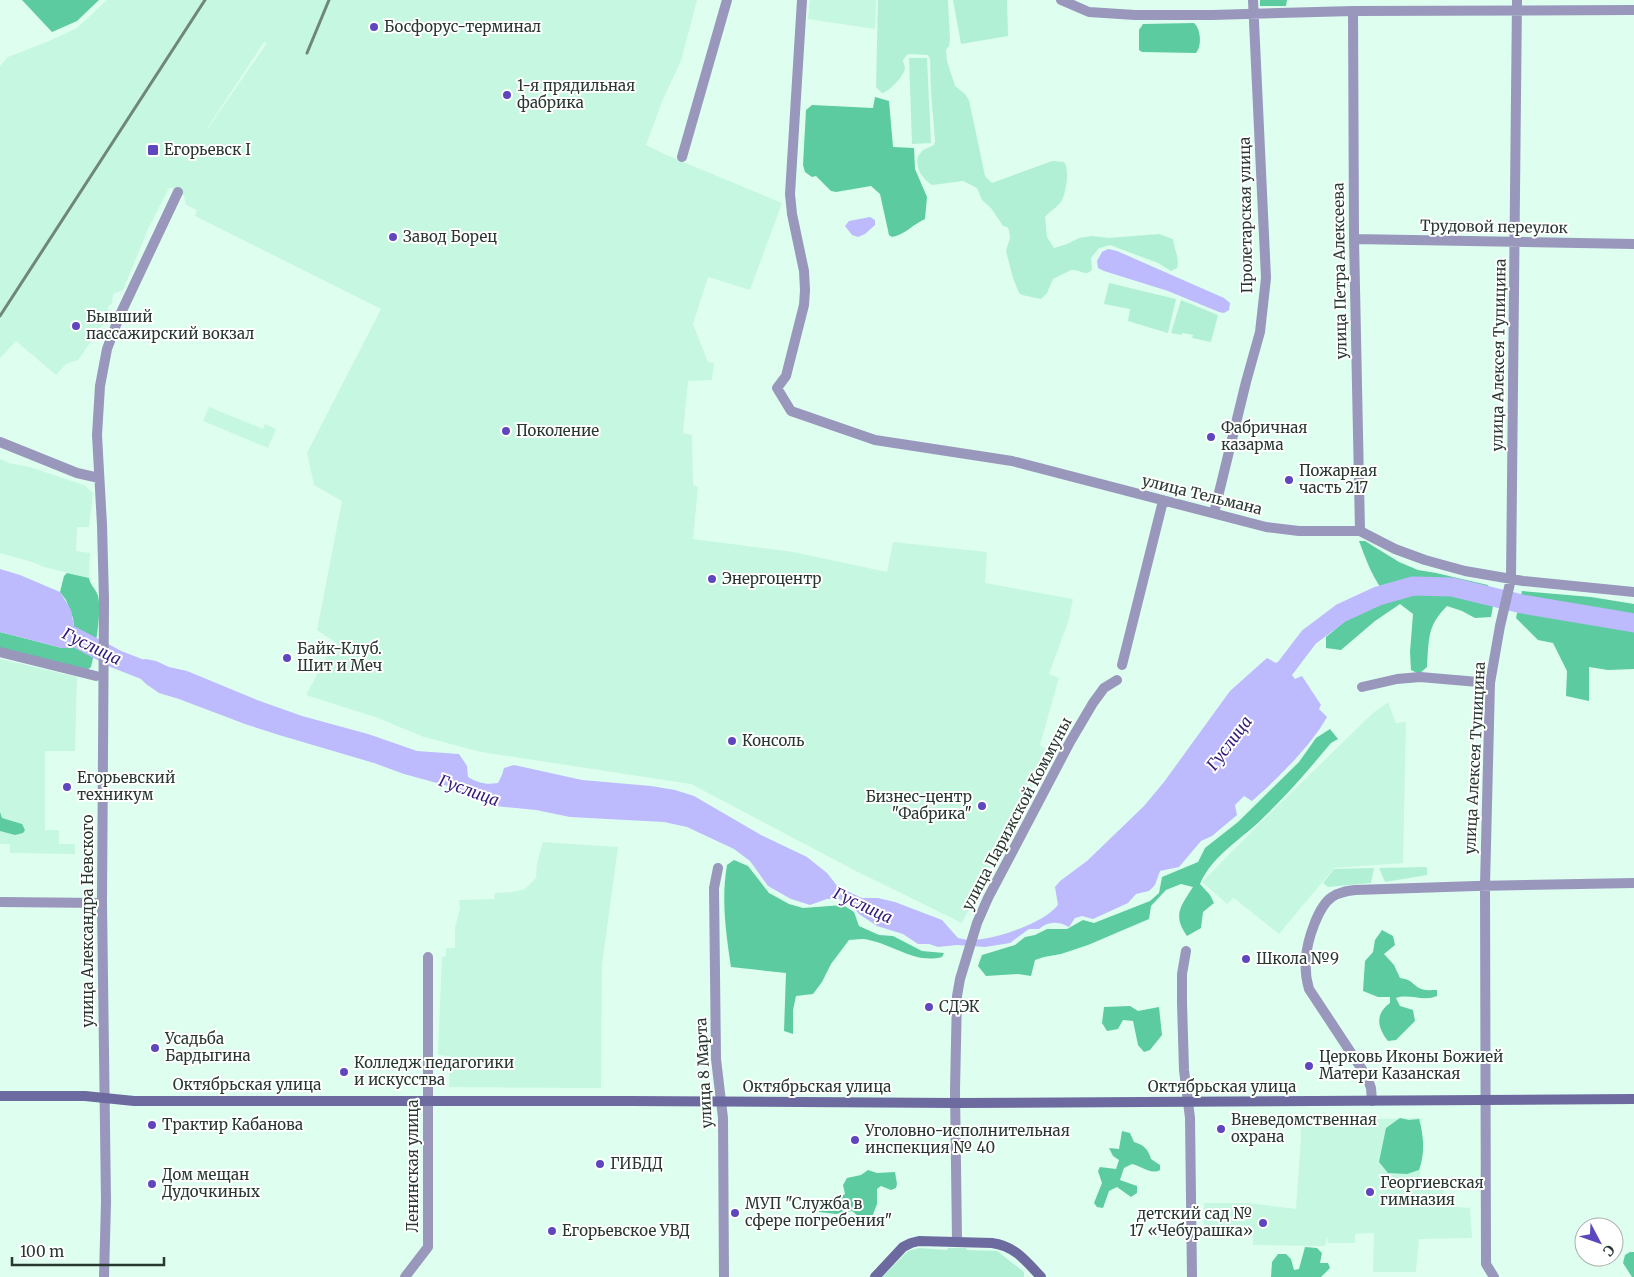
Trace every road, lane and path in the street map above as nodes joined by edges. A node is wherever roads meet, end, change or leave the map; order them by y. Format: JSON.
{"nodes":[{"id":1,"x":727,"y":0,"type":"edge"},
{"id":2,"x":802,"y":0,"type":"edge"},
{"id":3,"x":1060,"y":0,"type":"edge"},
{"id":4,"x":1253,"y":0,"type":"edge"},
{"id":5,"x":1517,"y":5,"type":"edge"},
{"id":6,"x":1634,"y":10,"type":"edge"},
{"id":7,"x":1353,"y":11,"type":"junction"},
{"id":8,"x":1254,"y":13,"type":"junction"},
{"id":9,"x":682,"y":157,"type":"dead end"},
{"id":10,"x":178,"y":192,"type":"dead end"},
{"id":11,"x":1354,"y":239,"type":"junction"},
{"id":12,"x":1515,"y":243,"type":"junction"},
{"id":13,"x":1634,"y":244,"type":"edge"},
{"id":14,"x":0,"y":442,"type":"edge"},
{"id":15,"x":99,"y":478,"type":"junction"},
{"id":16,"x":1163,"y":501,"type":"junction"},
{"id":17,"x":1214,"y":513,"type":"junction"},
{"id":18,"x":1360,"y":531,"type":"junction"},
{"id":19,"x":1511,"y":579,"type":"junction"},
{"id":20,"x":1634,"y":592,"type":"edge"},
{"id":21,"x":0,"y":652,"type":"edge"},
{"id":22,"x":1122,"y":665,"type":"dead end"},
{"id":23,"x":100,"y":674,"type":"junction"},
{"id":24,"x":1117,"y":680,"type":"dead end"},
{"id":25,"x":1490,"y":683,"type":"junction"},
{"id":26,"x":1362,"y":686,"type":"dead end"},
{"id":27,"x":718,"y":868,"type":"dead end"},
{"id":28,"x":1634,"y":883,"type":"edge"},
{"id":29,"x":1485,"y":885,"type":"junction"},
{"id":30,"x":0,"y":902,"type":"edge"},
{"id":31,"x":102,"y":903,"type":"junction"},
{"id":32,"x":1186,"y":951,"type":"dead end"},
{"id":33,"x":428,"y":956,"type":"dead end"},
{"id":34,"x":0,"y":1096,"type":"edge"},
{"id":35,"x":105,"y":1098,"type":"junction"},
{"id":36,"x":1634,"y":1099,"type":"edge"},
{"id":37,"x":428,"y":1100,"type":"junction"},
{"id":38,"x":1486,"y":1100,"type":"junction"},
{"id":39,"x":1372,"y":1101,"type":"junction"},
{"id":40,"x":721,"y":1102,"type":"junction"},
{"id":41,"x":1188,"y":1102,"type":"junction"},
{"id":42,"x":955,"y":1103,"type":"junction"},
{"id":43,"x":956,"y":1241,"type":"junction"},
{"id":44,"x":104,"y":1277,"type":"edge"},
{"id":45,"x":405,"y":1277,"type":"edge"},
{"id":46,"x":724,"y":1277,"type":"edge"},
{"id":47,"x":875,"y":1277,"type":"edge"},
{"id":48,"x":1041,"y":1277,"type":"edge"},
{"id":49,"x":1192,"y":1277,"type":"edge"},
{"id":50,"x":1494,"y":1277,"type":"edge"}],
"edges":[{"from":1,"to":9,"type":"street"},
{"from":2,"to":16,"type":"street","name":"улица Тельмана"},
{"from":3,"to":8,"type":"street"},
{"from":4,"to":8,"type":"street","name":"Пролетарская улица"},
{"from":5,"to":6,"type":"street"},
{"from":5,"to":7,"type":"street"},
{"from":5,"to":12,"type":"street","name":"улица Алексея Тупицина"},
{"from":7,"to":8,"type":"street"},
{"from":7,"to":11,"type":"street","name":"улица Петра Алексеева"},
{"from":8,"to":17,"type":"street","name":"Пролетарская улица"},
{"from":10,"to":15,"type":"street","name":"улица Александра Невского"},
{"from":11,"to":12,"type":"street","name":"Трудовой переулок"},
{"from":11,"to":18,"type":"street","name":"улица Петра Алексеева"},
{"from":12,"to":13,"type":"street","name":"Трудовой переулок"},
{"from":12,"to":19,"type":"street","name":"улица Алексея Тупицина"},
{"from":14,"to":15,"type":"street"},
{"from":15,"to":23,"type":"street","name":"улица Александра Невского"},
{"from":16,"to":17,"type":"street","name":"улица Тельмана"},
{"from":16,"to":22,"type":"street"},
{"from":17,"to":18,"type":"street","name":"улица Тельмана"},
{"from":18,"to":19,"type":"street","name":"улица Тельмана"},
{"from":19,"to":20,"type":"street","name":"улица Тельмана"},
{"from":19,"to":25,"type":"street","name":"улица Алексея Тупицина"},
{"from":21,"to":23,"type":"street"},
{"from":23,"to":31,"type":"street","name":"улица Александра Невского"},
{"from":24,"to":42,"type":"street","name":"улица Парижской Коммуны"},
{"from":25,"to":26,"type":"street"},
{"from":25,"to":29,"type":"street","name":"улица Алексея Тупицина"},
{"from":27,"to":40,"type":"street","name":"улица 8 Марта"},
{"from":28,"to":29,"type":"street"},
{"from":29,"to":38,"type":"street","name":"улица Алексея Тупицина"},
{"from":29,"to":39,"type":"street"},
{"from":30,"to":31,"type":"street"},
{"from":31,"to":35,"type":"street","name":"улица Александра Невского"},
{"from":32,"to":41,"type":"street"},
{"from":33,"to":37,"type":"street","name":"Ленинская улица"},
{"from":34,"to":35,"type":"street","name":"Октябрьская улица"},
{"from":35,"to":37,"type":"street","name":"Октябрьская улица"},
{"from":35,"to":44,"type":"street","name":"улица Александра Невского"},
{"from":36,"to":38,"type":"street","name":"Октябрьская улица"},
{"from":37,"to":40,"type":"street","name":"Октябрьская улица"},
{"from":37,"to":45,"type":"street","name":"Ленинская улица"},
{"from":38,"to":39,"type":"street","name":"Октябрьская улица"},
{"from":38,"to":50,"type":"street","name":"улица Алексея Тупицина"},
{"from":39,"to":41,"type":"street","name":"Октябрьская улица"},
{"from":40,"to":42,"type":"street","name":"Октябрьская улица"},
{"from":40,"to":46,"type":"street","name":"улица 8 Марта"},
{"from":41,"to":42,"type":"street","name":"Октябрьская улица"},
{"from":41,"to":49,"type":"street"},
{"from":42,"to":43,"type":"street","name":"улица Парижской Коммуны"},
{"from":43,"to":47,"type":"street"},
{"from":43,"to":48,"type":"street"}]}
